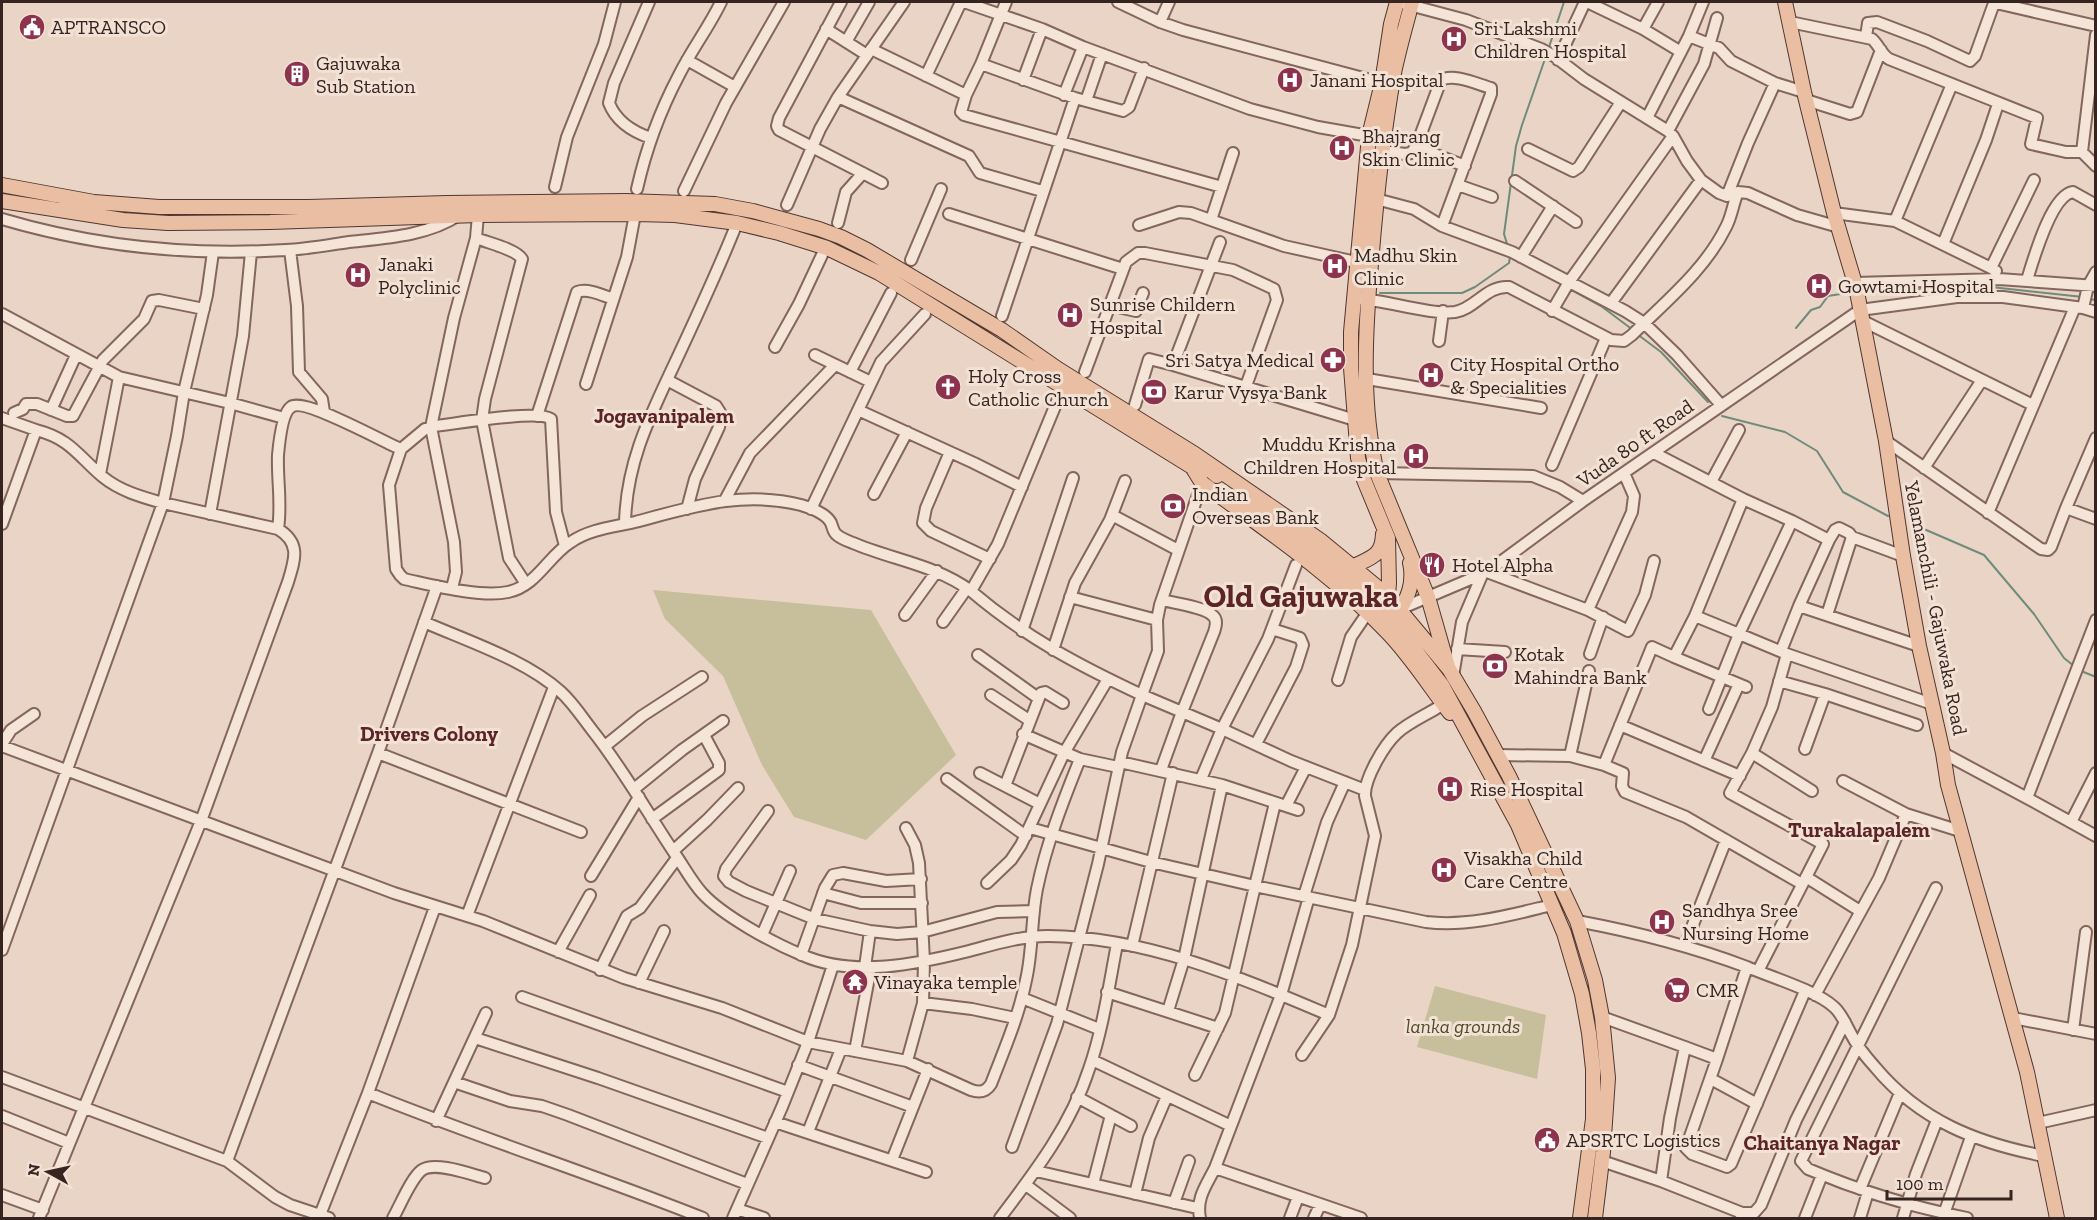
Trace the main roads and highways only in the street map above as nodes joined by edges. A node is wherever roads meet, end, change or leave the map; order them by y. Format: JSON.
{"nodes":[{"id":1,"x":1404,"y":2,"type":"edge"},
{"id":2,"x":1785,"y":2,"type":"edge"},
{"id":3,"x":2,"y":185,"type":"edge"},
{"id":4,"x":2,"y":201,"type":"edge"},
{"id":5,"x":1191,"y":455,"type":"junction"},
{"id":6,"x":1384,"y":527,"type":"junction"},
{"id":7,"x":1407,"y":546,"type":"junction"},
{"id":8,"x":1354,"y":566,"type":"junction"},
{"id":9,"x":1390,"y":607,"type":"junction"},
{"id":10,"x":1427,"y":655,"type":"junction"},
{"id":11,"x":1451,"y":673,"type":"junction"},
{"id":12,"x":1464,"y":728,"type":"junction"},
{"id":13,"x":1580,"y":1218,"type":"edge"},
{"id":14,"x":1595,"y":1218,"type":"edge"},
{"id":15,"x":2057,"y":1218,"type":"edge"}],
"edges":[{"from":1,"to":6,"type":"main road"},
{"from":1,"to":7,"type":"main road"},
{"from":2,"to":15,"type":"main road","name":"Yelamanchili - Gajuwaka Road"},
{"from":3,"to":5,"type":"main road"},
{"from":4,"to":5,"type":"main road"},
{"from":5,"to":8,"type":"main road"},
{"from":5,"to":9,"type":"main road"},
{"from":5,"to":12,"type":"main road"},
{"from":6,"to":8,"type":"main road"},
{"from":6,"to":9,"type":"main road"},
{"from":7,"to":9,"type":"main road"},
{"from":7,"to":11,"type":"main road"},
{"from":8,"to":9,"type":"main road"},
{"from":9,"to":10,"type":"main road"},
{"from":10,"to":11,"type":"main road"},
{"from":10,"to":12,"type":"main road"},
{"from":11,"to":14,"type":"main road"},
{"from":12,"to":13,"type":"main road"}]}
